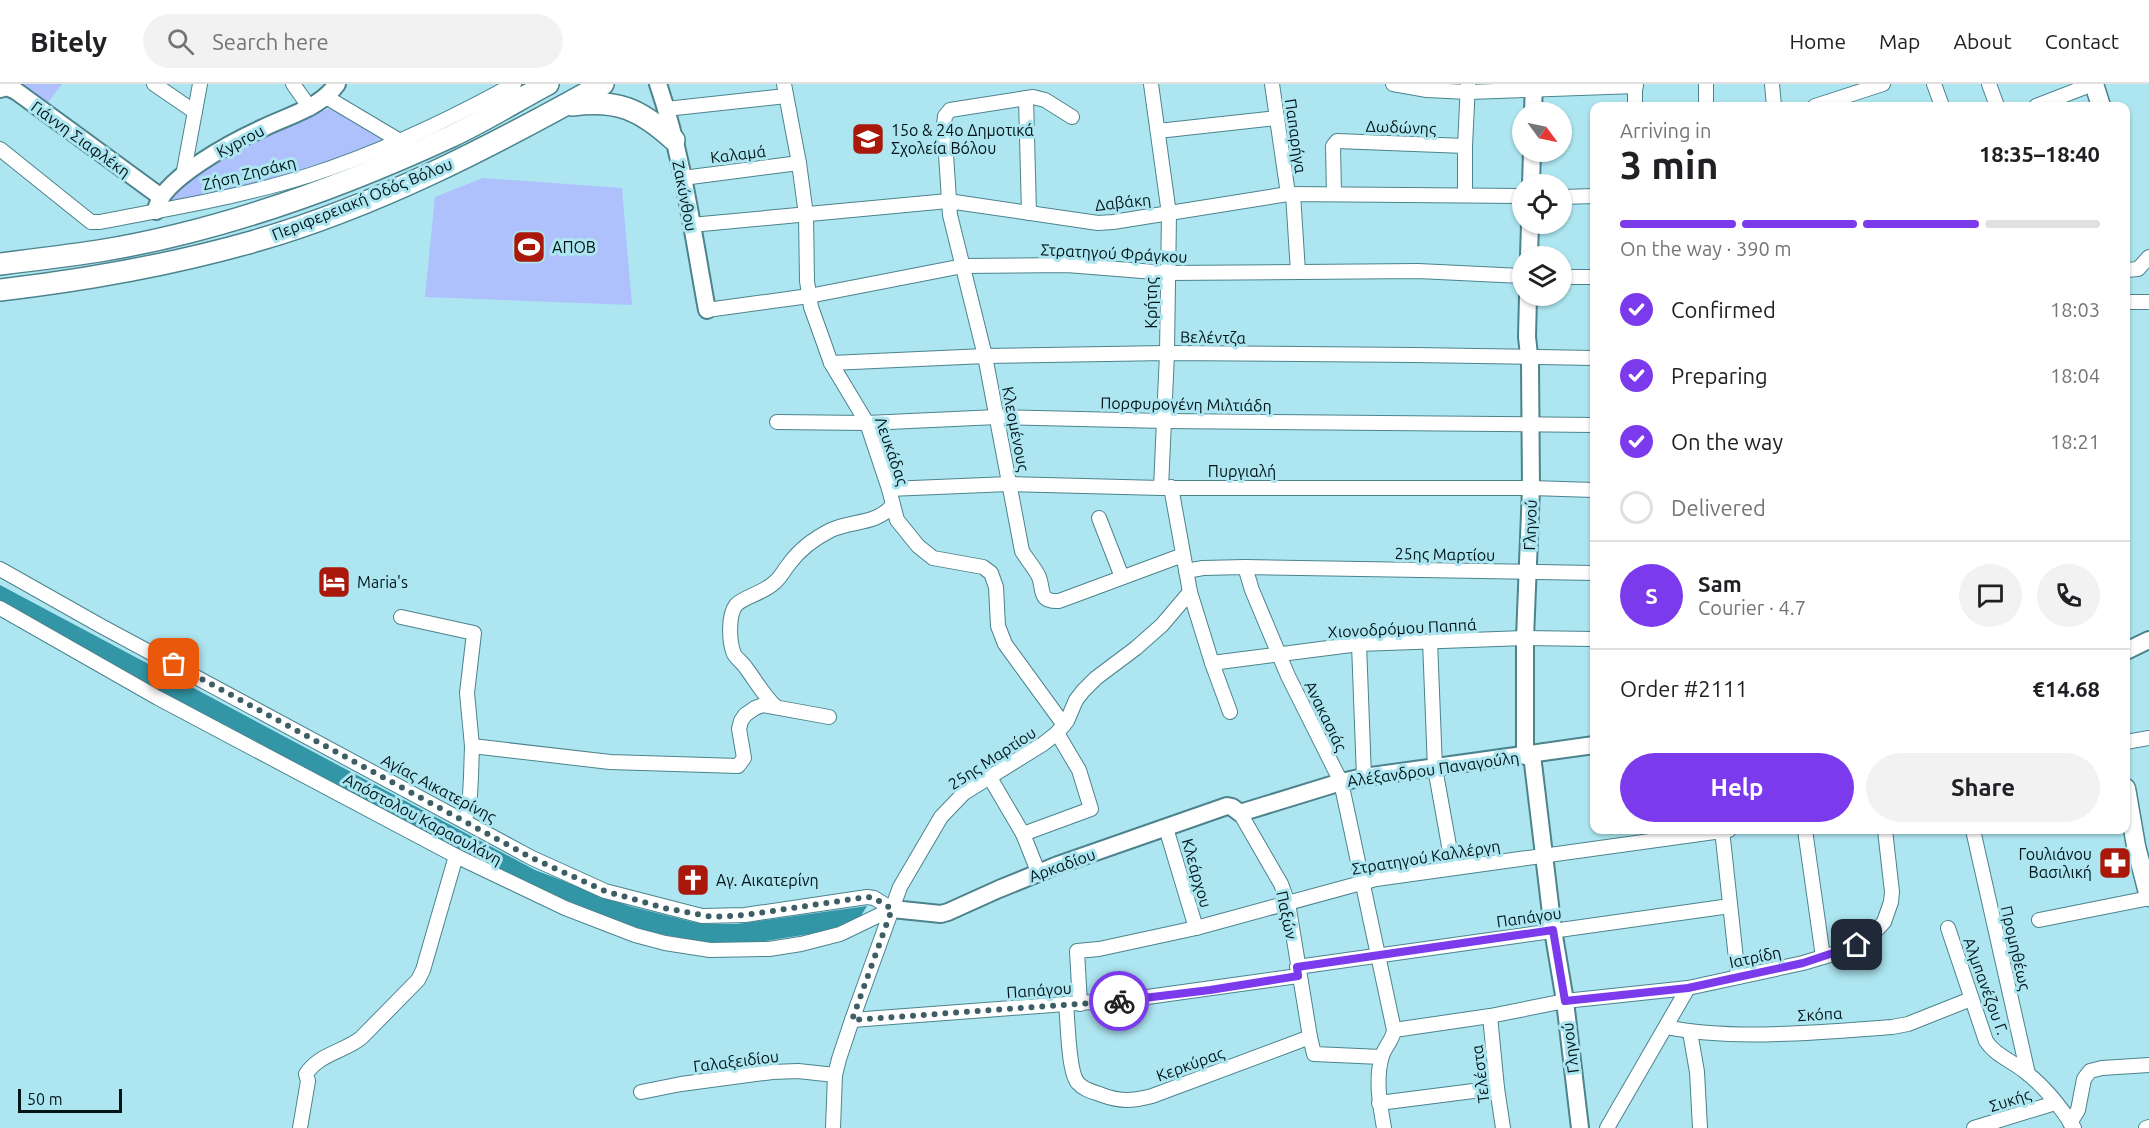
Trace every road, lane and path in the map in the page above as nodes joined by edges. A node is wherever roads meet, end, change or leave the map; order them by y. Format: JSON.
{"nodes":[{"id":1,"x":154,"y":84,"type":"edge"},
{"id":2,"x":200,"y":84,"type":"edge"},
{"id":3,"x":293,"y":84,"type":"edge"},
{"id":4,"x":514,"y":84,"type":"edge"},
{"id":5,"x":548,"y":84,"type":"edge"},
{"id":6,"x":603,"y":84,"type":"edge"},
{"id":7,"x":658,"y":84,"type":"edge"},
{"id":8,"x":1151,"y":84,"type":"edge"},
{"id":9,"x":1272,"y":84,"type":"edge"},
{"id":10,"x":1393,"y":84,"type":"edge"},
{"id":11,"x":1706,"y":84,"type":"edge"},
{"id":12,"x":1772,"y":84,"type":"edge"},
{"id":13,"x":1883,"y":84,"type":"edge"},
{"id":14,"x":1934,"y":84,"type":"edge"},
{"id":15,"x":1989,"y":84,"type":"edge"},
{"id":16,"x":2093,"y":84,"type":"edge"},
{"id":17,"x":1636,"y":85,"type":"edge"},
{"id":18,"x":1534,"y":87,"type":"edge"},
{"id":19,"x":1468,"y":88,"type":"edge"},
{"id":20,"x":0,"y":89,"type":"edge"},
{"id":21,"x":332,"y":90,"type":"edge"},
{"id":22,"x":785,"y":90,"type":"edge"},
{"id":23,"x":1026,"y":98,"type":"junction"},
{"id":24,"x":1533,"y":102,"type":"edge"},
{"id":25,"x":1635,"y":102,"type":"edge"},
{"id":26,"x":1706,"y":102,"type":"edge"},
{"id":27,"x":1774,"y":102,"type":"edge"},
{"id":28,"x":1827,"y":102,"type":"edge"},
{"id":29,"x":1941,"y":102,"type":"edge"},
{"id":30,"x":1996,"y":102,"type":"edge"},
{"id":31,"x":2046,"y":102,"type":"edge"},
{"id":32,"x":2100,"y":102,"type":"edge"},
{"id":33,"x":562,"y":107,"type":"junction"},
{"id":34,"x":310,"y":108,"type":"junction"},
{"id":35,"x":666,"y":109,"type":"junction"},
{"id":36,"x":195,"y":112,"type":"junction"},
{"id":37,"x":1072,"y":117,"type":"dead end"},
{"id":38,"x":1277,"y":118,"type":"junction"},
{"id":39,"x":1158,"y":131,"type":"junction"},
{"id":40,"x":674,"y":140,"type":"junction"},
{"id":41,"x":400,"y":141,"type":"junction"},
{"id":42,"x":1465,"y":146,"type":"junction"},
{"id":43,"x":0,"y":149,"type":"edge"},
{"id":44,"x":799,"y":163,"type":"junction"},
{"id":45,"x":183,"y":176,"type":"junction"},
{"id":46,"x":682,"y":178,"type":"junction"},
{"id":47,"x":1291,"y":194,"type":"junction"},
{"id":48,"x":1335,"y":194,"type":"junction"},
{"id":49,"x":1465,"y":195,"type":"junction"},
{"id":50,"x":1512,"y":196,"type":"edge"},
{"id":51,"x":1572,"y":196,"type":"edge"},
{"id":52,"x":1590,"y":196,"type":"edge"},
{"id":53,"x":948,"y":201,"type":"junction"},
{"id":54,"x":158,"y":204,"type":"junction"},
{"id":55,"x":1029,"y":213,"type":"junction"},
{"id":56,"x":1168,"y":214,"type":"junction"},
{"id":57,"x":806,"y":215,"type":"junction"},
{"id":58,"x":691,"y":225,"type":"junction"},
{"id":59,"x":2149,"y":256,"type":"edge"},
{"id":60,"x":0,"y":264,"type":"edge"},
{"id":61,"x":963,"y":266,"type":"junction"},
{"id":62,"x":2130,"y":269,"type":"edge"},
{"id":63,"x":1298,"y":272,"type":"junction"},
{"id":64,"x":1167,"y":273,"type":"junction"},
{"id":65,"x":1512,"y":276,"type":"edge"},
{"id":66,"x":1572,"y":277,"type":"edge"},
{"id":67,"x":1590,"y":277,"type":"edge"},
{"id":68,"x":0,"y":290,"type":"edge"},
{"id":69,"x":809,"y":296,"type":"junction"},
{"id":70,"x":2130,"y":302,"type":"edge"},
{"id":71,"x":2149,"y":302,"type":"edge"},
{"id":72,"x":1528,"y":306,"type":"edge"},
{"id":73,"x":707,"y":310,"type":"joint"},
{"id":74,"x":1167,"y":353,"type":"junction"},
{"id":75,"x":985,"y":356,"type":"junction"},
{"id":76,"x":1530,"y":358,"type":"junction"},
{"id":77,"x":1590,"y":358,"type":"edge"},
{"id":78,"x":831,"y":363,"type":"junction"},
{"id":79,"x":997,"y":417,"type":"junction"},
{"id":80,"x":1165,"y":421,"type":"junction"},
{"id":81,"x":777,"y":422,"type":"dead end"},
{"id":82,"x":867,"y":423,"type":"junction"},
{"id":83,"x":1530,"y":424,"type":"junction"},
{"id":84,"x":1590,"y":425,"type":"edge"},
{"id":85,"x":1009,"y":484,"type":"junction"},
{"id":86,"x":1166,"y":488,"type":"junction"},
{"id":87,"x":1531,"y":488,"type":"junction"},
{"id":88,"x":889,"y":489,"type":"junction"},
{"id":89,"x":1590,"y":490,"type":"edge"},
{"id":90,"x":893,"y":505,"type":"junction"},
{"id":91,"x":1099,"y":518,"type":"dead end"},
{"id":92,"x":1184,"y":555,"type":"junction"},
{"id":93,"x":1245,"y":567,"type":"junction"},
{"id":94,"x":0,"y":569,"type":"edge"},
{"id":95,"x":1186,"y":572,"type":"junction"},
{"id":96,"x":1528,"y":573,"type":"junction"},
{"id":97,"x":1590,"y":573,"type":"edge"},
{"id":98,"x":1122,"y":577,"type":"junction"},
{"id":99,"x":1190,"y":592,"type":"junction"},
{"id":100,"x":0,"y":608,"type":"edge"},
{"id":101,"x":401,"y":617,"type":"dead end"},
{"id":102,"x":1525,"y":638,"type":"junction"},
{"id":103,"x":1590,"y":639,"type":"edge"},
{"id":104,"x":2149,"y":640,"type":"edge"},
{"id":105,"x":1430,"y":641,"type":"junction"},
{"id":106,"x":1359,"y":644,"type":"junction"},
{"id":107,"x":2130,"y":649,"type":"edge"},
{"id":108,"x":1280,"y":654,"type":"junction"},
{"id":109,"x":1212,"y":663,"type":"junction"},
{"id":110,"x":776,"y":707,"type":"junction"},
{"id":111,"x":1230,"y":712,"type":"dead end"},
{"id":112,"x":829,"y":717,"type":"dead end"},
{"id":113,"x":1061,"y":729,"type":"junction"},
{"id":114,"x":2149,"y":738,"type":"edge"},
{"id":115,"x":2130,"y":741,"type":"edge"},
{"id":116,"x":472,"y":746,"type":"junction"},
{"id":117,"x":1590,"y":746,"type":"edge"},
{"id":118,"x":1528,"y":755,"type":"junction"},
{"id":119,"x":1435,"y":768,"type":"junction"},
{"id":120,"x":989,"y":776,"type":"junction"},
{"id":121,"x":1364,"y":777,"type":"junction"},
{"id":122,"x":1341,"y":782,"type":"junction"},
{"id":123,"x":2130,"y":801,"type":"edge"},
{"id":124,"x":1236,"y":810,"type":"junction"},
{"id":125,"x":465,"y":821,"type":"junction"},
{"id":126,"x":1166,"y":828,"type":"junction"},
{"id":127,"x":1023,"y":834,"type":"junction"},
{"id":128,"x":1670,"y":834,"type":"edge"},
{"id":129,"x":1724,"y":834,"type":"edge"},
{"id":130,"x":1806,"y":834,"type":"edge"},
{"id":131,"x":1885,"y":834,"type":"edge"},
{"id":132,"x":1974,"y":834,"type":"edge"},
{"id":133,"x":1630,"y":837,"type":"edge"},
{"id":134,"x":2143,"y":844,"type":"edge"},
{"id":135,"x":1545,"y":855,"type":"junction"},
{"id":136,"x":456,"y":856,"type":"junction"},
{"id":137,"x":1453,"y":868,"type":"junction"},
{"id":138,"x":1039,"y":874,"type":"junction"},
{"id":139,"x":1361,"y":882,"type":"junction"},
{"id":140,"x":2149,"y":898,"type":"edge"},
{"id":141,"x":1288,"y":903,"type":"junction"},
{"id":142,"x":1730,"y":906,"type":"junction"},
{"id":143,"x":892,"y":909,"type":"junction"},
{"id":144,"x":2039,"y":920,"type":"dead end"},
{"id":145,"x":1196,"y":928,"type":"junction"},
{"id":146,"x":1948,"y":928,"type":"dead end"},
{"id":147,"x":1553,"y":930,"type":"junction"},
{"id":148,"x":1378,"y":956,"type":"junction"},
{"id":149,"x":1823,"y":957,"type":"junction"},
{"id":150,"x":1298,"y":971,"type":"junction"},
{"id":151,"x":1738,"y":977,"type":"junction"},
{"id":152,"x":1688,"y":988,"type":"junction"},
{"id":153,"x":1971,"y":999,"type":"junction"},
{"id":154,"x":1565,"y":1001,"type":"junction"},
{"id":155,"x":1073,"y":1004,"type":"junction"},
{"id":156,"x":1490,"y":1016,"type":"junction"},
{"id":157,"x":852,"y":1020,"type":"junction"},
{"id":158,"x":1666,"y":1027,"type":"junction"},
{"id":159,"x":1394,"y":1030,"type":"junction"},
{"id":160,"x":1690,"y":1032,"type":"junction"},
{"id":161,"x":1310,"y":1037,"type":"junction"},
{"id":162,"x":1381,"y":1057,"type":"junction"},
{"id":163,"x":2149,"y":1065,"type":"edge"},
{"id":164,"x":2028,"y":1074,"type":"junction"},
{"id":165,"x":836,"y":1075,"type":"junction"},
{"id":166,"x":1497,"y":1088,"type":"junction"},
{"id":167,"x":641,"y":1092,"type":"dead end"},
{"id":168,"x":1379,"y":1103,"type":"junction"},
{"id":169,"x":2055,"y":1103,"type":"junction"},
{"id":170,"x":2072,"y":1125,"type":"edge"},
{"id":171,"x":300,"y":1128,"type":"edge"},
{"id":172,"x":833,"y":1128,"type":"edge"},
{"id":173,"x":1384,"y":1128,"type":"edge"},
{"id":174,"x":1503,"y":1128,"type":"edge"},
{"id":175,"x":1580,"y":1128,"type":"edge"},
{"id":176,"x":1607,"y":1128,"type":"edge"},
{"id":177,"x":1700,"y":1128,"type":"edge"},
{"id":178,"x":1974,"y":1128,"type":"edge"}],
"edges":[{"from":1,"to":36,"type":"street"},
{"from":2,"to":36,"type":"street"},
{"from":3,"to":34,"type":"street"},
{"from":4,"to":41,"type":"street","name":"Ζήση Ζησάκη"},
{"from":5,"to":60,"type":"main road","name":"Περιφερειακή Οδός Βόλου"},
{"from":6,"to":33,"type":"main road","name":"Περιφερειακή Οδός Βόλου"},
{"from":7,"to":35,"type":"street","name":"Ζακύνθου"},
{"from":8,"to":39,"type":"street","name":"Κρήτης"},
{"from":9,"to":38,"type":"street","name":"Παπαρήγα"},
{"from":10,"to":19,"type":"street"},
{"from":11,"to":26,"type":"street"},
{"from":12,"to":27,"type":"street"},
{"from":13,"to":28,"type":"street"},
{"from":14,"to":29,"type":"street"},
{"from":15,"to":30,"type":"street"},
{"from":16,"to":31,"type":"street"},
{"from":16,"to":32,"type":"main road"},
{"from":17,"to":18,"type":"street"},
{"from":17,"to":25,"type":"street"},
{"from":18,"to":19,"type":"street"},
{"from":18,"to":24,"type":"street"},
{"from":19,"to":42,"type":"street"},
{"from":20,"to":54,"type":"street","name":"Γιάννη Σιαφλέκη"},
{"from":21,"to":34,"type":"street","name":"Kyprou"},
{"from":21,"to":41,"type":"street"},
{"from":22,"to":35,"type":"street"},
{"from":22,"to":44,"type":"street","name":"Λευκάδας"},
{"from":23,"to":37,"type":"street"},
{"from":23,"to":53,"type":"street","name":"Κλεομένους"},
{"from":23,"to":55,"type":"street"},
{"from":33,"to":40,"type":"main road"},
{"from":33,"to":68,"type":"main road","name":"Περιφερειακή Οδός Βόλου"},
{"from":34,"to":45,"type":"street","name":"Kyprou"},
{"from":35,"to":40,"type":"street","name":"Ζακύνθου"},
{"from":36,"to":45,"type":"street"},
{"from":38,"to":39,"type":"street"},
{"from":38,"to":47,"type":"street","name":"Παπαρήγα"},
{"from":39,"to":56,"type":"street","name":"Κρήτης"},
{"from":40,"to":46,"type":"street","name":"Ζακύνθου"},
{"from":41,"to":54,"type":"street","name":"Ζήση Ζησάκη"},
{"from":42,"to":48,"type":"street","name":"Δωδώνης"},
{"from":42,"to":49,"type":"street"},
{"from":43,"to":54,"type":"street","name":"Ζήση Ζησάκη"},
{"from":44,"to":46,"type":"street","name":"Καλαμά"},
{"from":44,"to":57,"type":"street","name":"Λευκάδας"},
{"from":45,"to":54,"type":"street","name":"Kyprou"},
{"from":46,"to":58,"type":"street","name":"Ζακύνθου"},
{"from":47,"to":48,"type":"street","name":"Δαβάκη"},
{"from":47,"to":56,"type":"street","name":"Δαβάκη"},
{"from":47,"to":63,"type":"street","name":"Παπαρήγα"},
{"from":48,"to":49,"type":"street","name":"Δαβάκη"},
{"from":49,"to":50,"type":"street","name":"Δαβάκη"},
{"from":51,"to":52,"type":"street"},
{"from":53,"to":55,"type":"street","name":"Δαβάκη"},
{"from":53,"to":57,"type":"street","name":"Δαβάκη"},
{"from":53,"to":61,"type":"street","name":"Κλεομένους"},
{"from":55,"to":56,"type":"street","name":"Δαβάκη"},
{"from":56,"to":64,"type":"street","name":"Κρήτης"},
{"from":57,"to":58,"type":"street","name":"Δαβάκη"},
{"from":57,"to":69,"type":"street","name":"Λευκάδας"},
{"from":58,"to":73,"type":"street","name":"Ζακύνθου"},
{"from":59,"to":62,"type":"street"},
{"from":61,"to":64,"type":"street","name":"Στρατηγού Φράγκου"},
{"from":61,"to":69,"type":"street","name":"Στρατηγού Φράγκου"},
{"from":61,"to":75,"type":"street","name":"Κλεομένους"},
{"from":63,"to":64,"type":"street","name":"Στρατηγού Φράγκου"},
{"from":63,"to":65,"type":"street","name":"Στρατηγού Φράγκου"},
{"from":64,"to":74,"type":"street","name":"Κρήτης"},
{"from":66,"to":67,"type":"street"},
{"from":69,"to":73,"type":"street","name":"Στρατηγού Φράγκου"},
{"from":69,"to":78,"type":"street","name":"Λευκάδας"},
{"from":70,"to":71,"type":"street"},
{"from":72,"to":76,"type":"street","name":"Γληνού"},
{"from":74,"to":75,"type":"street","name":"Βελέντζα"},
{"from":74,"to":76,"type":"street","name":"Βελέντζα"},
{"from":74,"to":80,"type":"street","name":"Κρήτης"},
{"from":75,"to":78,"type":"street","name":"Βελέντζα"},
{"from":75,"to":79,"type":"street","name":"Κλεομένους"},
{"from":76,"to":77,"type":"street","name":"Βελέντζα"},
{"from":76,"to":83,"type":"street","name":"Γληνού"},
{"from":78,"to":82,"type":"street","name":"Λευκάδας"},
{"from":79,"to":80,"type":"street","name":"Πορφυρογένη Μιλτιάδη"},
{"from":79,"to":82,"type":"street","name":"Πορφυρογένη Μιλτιάδη"},
{"from":79,"to":85,"type":"street","name":"Κλεομένους"},
{"from":80,"to":83,"type":"street","name":"Πορφυρογένη Μιλτιάδη"},
{"from":80,"to":86,"type":"street","name":"Κρήτης"},
{"from":81,"to":82,"type":"street","name":"Πορφυρογένη Μιλτιάδη"},
{"from":82,"to":88,"type":"street","name":"Λευκάδας"},
{"from":83,"to":84,"type":"street","name":"Πορφυρογένη Μιλτιάδη"},
{"from":83,"to":87,"type":"street","name":"Γληνού"},
{"from":85,"to":86,"type":"street","name":"Πυργιαλή"},
{"from":85,"to":88,"type":"street","name":"Πυργιαλή"},
{"from":85,"to":98,"type":"street","name":"Κλεομένους"},
{"from":86,"to":87,"type":"street","name":"Πυργιαλή"},
{"from":86,"to":92,"type":"street","name":"Κρήτης"},
{"from":87,"to":89,"type":"street","name":"Πυργιαλή"},
{"from":87,"to":96,"type":"street","name":"Γληνού"},
{"from":88,"to":90,"type":"street","name":"Λευκάδας"},
{"from":90,"to":110,"type":"street"},
{"from":90,"to":113,"type":"street","name":"Λευκάδας"},
{"from":91,"to":98,"type":"street"},
{"from":92,"to":95,"type":"street","name":"Κρήτης"},
{"from":92,"to":98,"type":"street","name":"Κλεομένους"},
{"from":93,"to":95,"type":"street","name":"25ης Μαρτίου"},
{"from":93,"to":96,"type":"street","name":"25ης Μαρτίου"},
{"from":93,"to":108,"type":"street","name":"Ανακασιάς"},
{"from":94,"to":125,"type":"street","name":"Αγίας Αικατερίνης"},
{"from":95,"to":99,"type":"street","name":"Κρήτης"},
{"from":96,"to":97,"type":"street","name":"25ης Μαρτίου"},
{"from":96,"to":102,"type":"street","name":"Γληνού"},
{"from":99,"to":109,"type":"street","name":"Κρήτης"},
{"from":99,"to":113,"type":"street","name":"25ης Μαρτίου"},
{"from":100,"to":136,"type":"street","name":"Απόστολου Καραουλάνη"},
{"from":101,"to":116,"type":"street"},
{"from":102,"to":103,"type":"street","name":"Χιονοδρόμου Παππά"},
{"from":102,"to":105,"type":"street","name":"Χιονοδρόμου Παππά"},
{"from":102,"to":118,"type":"street","name":"Γληνού"},
{"from":104,"to":107,"type":"street"},
{"from":105,"to":106,"type":"street","name":"Χιονοδρόμου Παππά"},
{"from":105,"to":119,"type":"street"},
{"from":106,"to":108,"type":"street","name":"Χιονοδρόμου Παππά"},
{"from":106,"to":121,"type":"street"},
{"from":108,"to":109,"type":"street","name":"Χιονοδρόμου Παππά"},
{"from":108,"to":122,"type":"street","name":"Ανακασιάς"},
{"from":109,"to":111,"type":"street","name":"Κρήτης"},
{"from":110,"to":112,"type":"street"},
{"from":110,"to":116,"type":"street"},
{"from":113,"to":120,"type":"street","name":"25ης Μαρτίου"},
{"from":113,"to":127,"type":"street"},
{"from":114,"to":115,"type":"street"},
{"from":116,"to":125,"type":"street"},
{"from":117,"to":118,"type":"street","name":"Αλέξανδρου Παναγούλη"},
{"from":118,"to":119,"type":"street","name":"Αλέξανδρου Παναγούλη"},
{"from":118,"to":135,"type":"street","name":"Γληνού"},
{"from":119,"to":121,"type":"street","name":"Αλέξανδρου Παναγούλη"},
{"from":119,"to":137,"type":"street"},
{"from":120,"to":127,"type":"street"},
{"from":120,"to":143,"type":"street","name":"25ης Μαρτίου"},
{"from":121,"to":122,"type":"street","name":"Αλέξανδρου Παναγούλη"},
{"from":122,"to":124,"type":"street","name":"Αλέξανδρου Παναγούλη"},
{"from":122,"to":139,"type":"street","name":"Ανακασιάς"},
{"from":123,"to":134,"type":"main road"},
{"from":124,"to":126,"type":"street","name":"Αρκαδίου"},
{"from":124,"to":141,"type":"street","name":"Παξών"},
{"from":125,"to":143,"type":"street","name":"Αγίας Αικατερίνης"},
{"from":126,"to":138,"type":"street","name":"Αρκαδίου"},
{"from":126,"to":145,"type":"street","name":"Κλεάρχου"},
{"from":127,"to":138,"type":"street"},
{"from":128,"to":133,"type":"street","name":"Στρατηγού Καλλέργη"},
{"from":129,"to":142,"type":"street"},
{"from":130,"to":149,"type":"street"},
{"from":131,"to":149,"type":"street","name":"Ιατρίδη"},
{"from":132,"to":164,"type":"street","name":"Προμηθέως"},
{"from":133,"to":135,"type":"street","name":"Στρατηγού Καλλέργη"},
{"from":134,"to":140,"type":"main road"},
{"from":135,"to":137,"type":"street","name":"Στρατηγού Καλλέργη"},
{"from":135,"to":147,"type":"street","name":"Γληνού"},
{"from":136,"to":143,"type":"street","name":"Απόστολου Καραουλάνη"},
{"from":136,"to":171,"type":"street"},
{"from":137,"to":139,"type":"street","name":"Στρατηγού Καλλέργη"},
{"from":138,"to":143,"type":"street","name":"Αρκαδίου"},
{"from":139,"to":141,"type":"street","name":"Στρατηγού Καλλέργη"},
{"from":139,"to":148,"type":"street","name":"Ανακασιάς"},
{"from":140,"to":144,"type":"street"},
{"from":141,"to":145,"type":"street","name":"Στρατηγού Καλλέργη"},
{"from":141,"to":150,"type":"street","name":"Παξών"},
{"from":142,"to":147,"type":"street","name":"Παπάγου"},
{"from":142,"to":151,"type":"street"},
{"from":143,"to":157,"type":"street","name":"25ης Μαρτίου"},
{"from":145,"to":155,"type":"street","name":"Στρατηγού Καλλέργη"},
{"from":146,"to":153,"type":"street","name":"Αλμπανέζου Γ."},
{"from":147,"to":148,"type":"street","name":"Παπάγου"},
{"from":147,"to":154,"type":"street","name":"Γληνού"},
{"from":148,"to":150,"type":"street","name":"Παπάγου"},
{"from":148,"to":159,"type":"street","name":"Ανακασιάς"},
{"from":149,"to":151,"type":"street","name":"Ιατρίδη"},
{"from":150,"to":155,"type":"street","name":"Παπάγου"},
{"from":150,"to":161,"type":"street","name":"Παξών"},
{"from":151,"to":152,"type":"street","name":"Ιατρίδη"},
{"from":152,"to":154,"type":"street","name":"Ιατρίδη"},
{"from":152,"to":158,"type":"street"},
{"from":153,"to":160,"type":"street","name":"Σκόπα"},
{"from":153,"to":164,"type":"street","name":"Αλμπανέζου Γ."},
{"from":154,"to":156,"type":"street","name":"Ιατρίδη"},
{"from":154,"to":175,"type":"street","name":"Γληνού"},
{"from":155,"to":157,"type":"street","name":"Παπάγου"},
{"from":155,"to":161,"type":"street","name":"Κερκύρας"},
{"from":156,"to":159,"type":"street","name":"Ιατρίδη"},
{"from":156,"to":166,"type":"street","name":"Τελέστα"},
{"from":157,"to":165,"type":"street","name":"25ης Μαρτίου"},
{"from":158,"to":160,"type":"street","name":"Σκόπα"},
{"from":158,"to":176,"type":"street"},
{"from":159,"to":162,"type":"street"},
{"from":160,"to":177,"type":"street"},
{"from":161,"to":162,"type":"street"},
{"from":162,"to":168,"type":"street"},
{"from":163,"to":170,"type":"street"},
{"from":164,"to":169,"type":"street","name":"Αλμπανέζου Γ."},
{"from":165,"to":167,"type":"street","name":"Γαλαξειδίου"},
{"from":165,"to":172,"type":"street","name":"25ης Μαρτίου"},
{"from":166,"to":168,"type":"street"},
{"from":166,"to":174,"type":"street","name":"Τελέστα"},
{"from":168,"to":173,"type":"street"},
{"from":169,"to":170,"type":"street","name":"Αλμπανέζου Γ."},
{"from":169,"to":178,"type":"street","name":"Συκής"}]}
